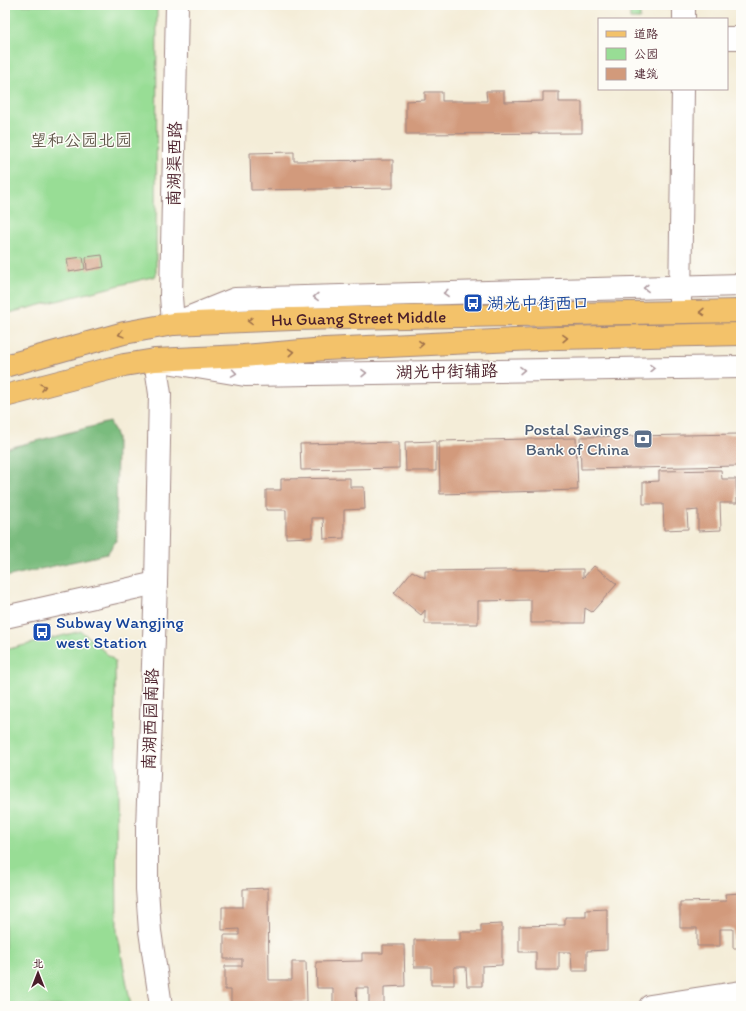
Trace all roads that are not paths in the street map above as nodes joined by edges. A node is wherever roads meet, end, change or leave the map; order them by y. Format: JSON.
{"nodes":[{"id":1,"x":177,"y":5,"type":"edge"},
{"id":2,"x":684,"y":5,"type":"edge"},
{"id":3,"x":684,"y":18,"type":"edge"},
{"id":4,"x":728,"y":38,"type":"edge"},
{"id":5,"x":741,"y":38,"type":"edge"},
{"id":6,"x":683,"y":90,"type":"edge"},
{"id":7,"x":741,"y":285,"type":"edge"},
{"id":8,"x":681,"y":287,"type":"junction"},
{"id":9,"x":741,"y":311,"type":"edge"},
{"id":10,"x":680,"y":312,"type":"junction"},
{"id":11,"x":173,"y":324,"type":"junction"},
{"id":12,"x":741,"y":334,"type":"edge"},
{"id":13,"x":154,"y":360,"type":"junction"},
{"id":14,"x":5,"y":366,"type":"edge"},
{"id":15,"x":741,"y":367,"type":"edge"},
{"id":16,"x":5,"y":396,"type":"edge"},
{"id":17,"x":156,"y":583,"type":"junction"},
{"id":18,"x":5,"y":617,"type":"edge"},
{"id":19,"x":741,"y":992,"type":"edge"},
{"id":20,"x":161,"y":1006,"type":"edge"},
{"id":21,"x":650,"y":1006,"type":"edge"}],
"edges":[{"from":1,"to":11,"type":"street","name":"南湖渠西路"},
{"from":2,"to":3,"type":"street"},
{"from":4,"to":5,"type":"street"},
{"from":6,"to":8,"type":"street"},
{"from":7,"to":8,"type":"street"},
{"from":8,"to":10,"type":"street"},
{"from":8,"to":11,"type":"street","one_way":true},
{"from":9,"to":10,"type":"main road","name":"Hu Guang Street Middle","one_way":true},
{"from":10,"to":11,"type":"main road","name":"Hu Guang Street Middle","one_way":true},
{"from":11,"to":14,"type":"main road","name":"Hu Guang Street Middle","one_way":true},
{"from":13,"to":12,"type":"main road","name":"Hu Guang Street Middle","one_way":true},
{"from":13,"to":15,"type":"street","name":"湖光中街辅路","one_way":true},
{"from":16,"to":13,"type":"main road","name":"Hu Guang Street Middle","one_way":true},
{"from":13,"to":17,"type":"street","name":"南湖西园南路"},
{"from":17,"to":18,"type":"street"},
{"from":17,"to":20,"type":"street","name":"南湖西园南路"},
{"from":19,"to":21,"type":"street"}]}
